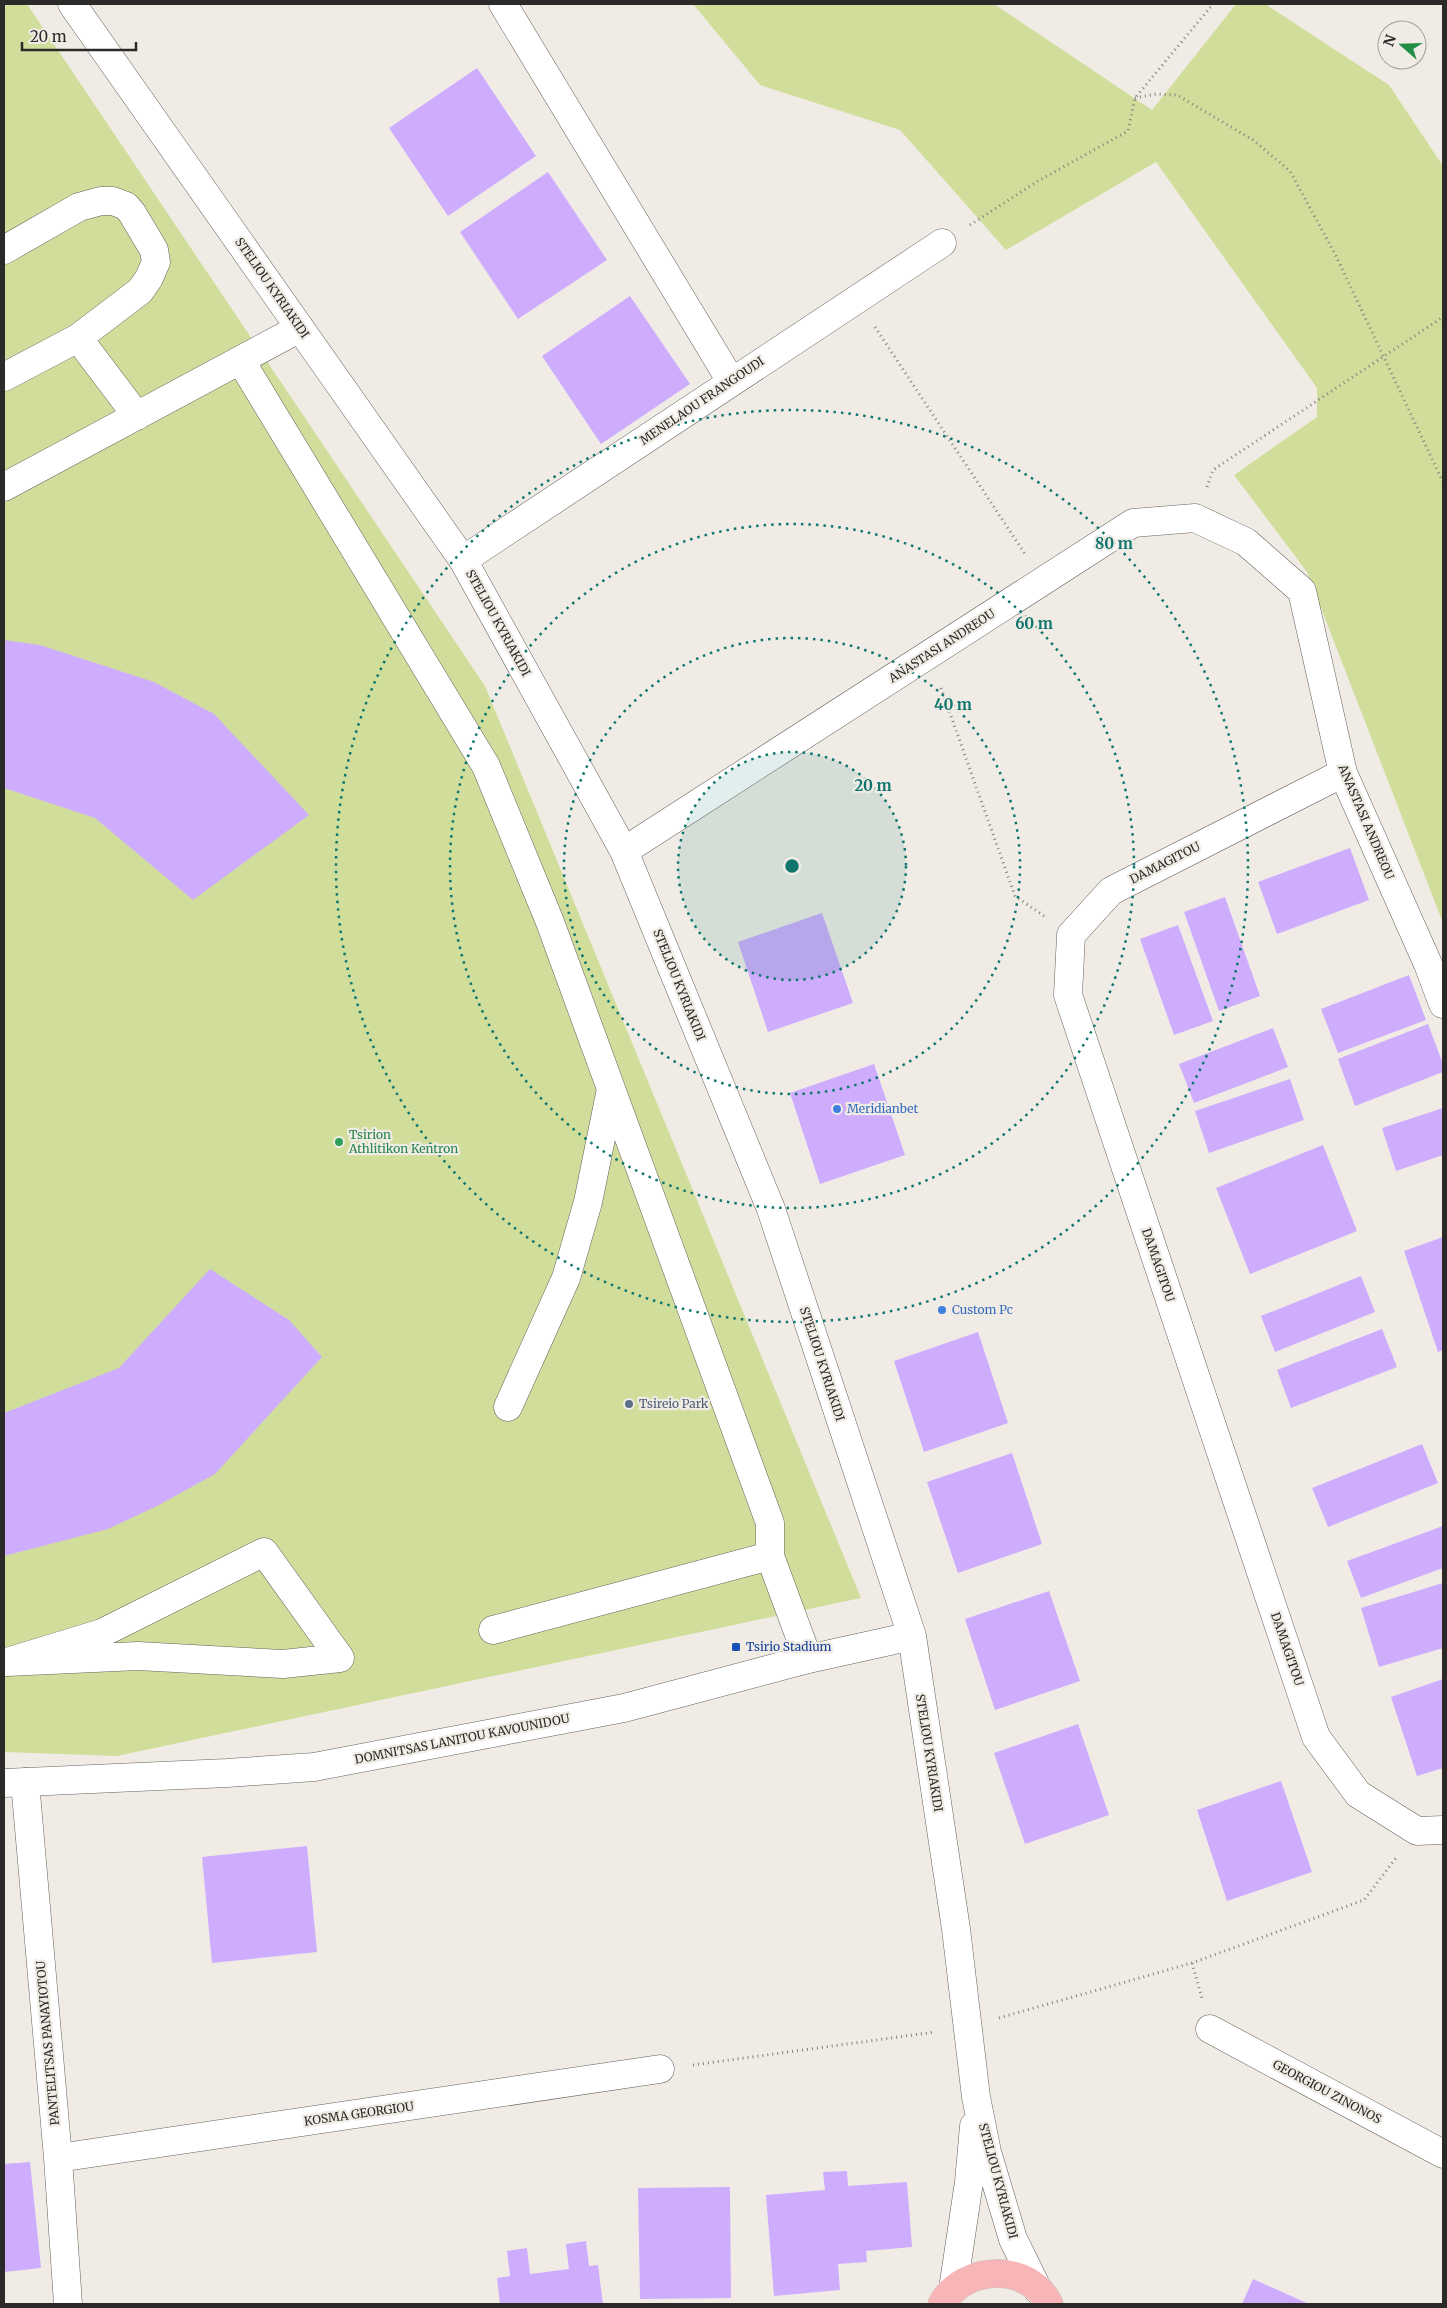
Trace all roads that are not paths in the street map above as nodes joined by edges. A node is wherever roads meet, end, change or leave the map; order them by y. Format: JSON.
{"nodes":[{"id":1,"x":72,"y":4,"type":"edge"},
{"id":2,"x":503,"y":4,"type":"edge"},
{"id":3,"x":942,"y":243,"type":"road end"},
{"id":4,"x":4,"y":250,"type":"edge"},
{"id":5,"x":300,"y":328,"type":"junction"},
{"id":6,"x":78,"y":338,"type":"junction"},
{"id":7,"x":241,"y":361,"type":"junction"},
{"id":8,"x":4,"y":377,"type":"edge"},
{"id":9,"x":731,"y":381,"type":"junction"},
{"id":10,"x":136,"y":416,"type":"junction"},
{"id":11,"x":4,"y":487,"type":"edge"},
{"id":12,"x":463,"y":560,"type":"junction"},
{"id":13,"x":1343,"y":773,"type":"junction"},
{"id":14,"x":624,"y":851,"type":"junction"},
{"id":15,"x":1443,"y":1004,"type":"edge"},
{"id":16,"x":611,"y":1088,"type":"junction"},
{"id":17,"x":508,"y":1407,"type":"dead end"},
{"id":18,"x":770,"y":1556,"type":"junction"},
{"id":19,"x":493,"y":1630,"type":"dead end"},
{"id":20,"x":912,"y":1636,"type":"junction"},
{"id":21,"x":808,"y":1659,"type":"junction"},
{"id":22,"x":5,"y":1662,"type":"edge"},
{"id":23,"x":14,"y":1782,"type":"edge"},
{"id":24,"x":1430,"y":1831,"type":"edge"},
{"id":25,"x":1210,"y":2029,"type":"dead end"},
{"id":26,"x":660,"y":2069,"type":"road end"},
{"id":27,"x":976,"y":2097,"type":"junction"},
{"id":28,"x":1443,"y":2154,"type":"edge"},
{"id":29,"x":58,"y":2158,"type":"junction"},
{"id":30,"x":948,"y":2297,"type":"edge"},
{"id":31,"x":1047,"y":2300,"type":"edge"},
{"id":32,"x":68,"y":2304,"type":"edge"}],
"edges":[{"from":1,"to":5,"type":"street","name":"STELIOU KYRIAKIDI"},
{"from":2,"to":9,"type":"street"},
{"from":3,"to":9,"type":"street","name":"MENELAOU FRANGOUDI"},
{"from":4,"to":6,"type":"street"},
{"from":5,"to":7,"type":"street"},
{"from":5,"to":12,"type":"street","name":"STELIOU KYRIAKIDI"},
{"from":6,"to":8,"type":"street"},
{"from":6,"to":10,"type":"street"},
{"from":7,"to":10,"type":"street"},
{"from":7,"to":16,"type":"street"},
{"from":9,"to":12,"type":"street","name":"MENELAOU FRANGOUDI"},
{"from":10,"to":11,"type":"street"},
{"from":12,"to":14,"type":"street","name":"STELIOU KYRIAKIDI"},
{"from":13,"to":14,"type":"street","name":"ANASTASI ANDREOU"},
{"from":13,"to":15,"type":"street","name":"ANASTASI ANDREOU"},
{"from":13,"to":24,"type":"street","name":"DAMAGITOU"},
{"from":14,"to":20,"type":"street","name":"STELIOU KYRIAKIDI"},
{"from":16,"to":17,"type":"street"},
{"from":16,"to":18,"type":"street"},
{"from":18,"to":19,"type":"street"},
{"from":18,"to":21,"type":"street"},
{"from":20,"to":21,"type":"street","name":"DOMNITSAS LANITOU KAVOUNIDOU"},
{"from":20,"to":27,"type":"street","name":"STELIOU KYRIAKIDI"},
{"from":21,"to":23,"type":"street","name":"DOMNITSAS LANITOU KAVOUNIDOU"},
{"from":22,"to":22,"type":"street"},
{"from":23,"to":29,"type":"street","name":"PANTELITSAS PANAYIOTOU"},
{"from":25,"to":28,"type":"street","name":"GEORGIOU ZINONOS"},
{"from":26,"to":29,"type":"street","name":"KOSMA GEORGIOU"},
{"from":27,"to":30,"type":"street","name":"STELIOU KYRIAKIDI"},
{"from":27,"to":31,"type":"street","name":"STELIOU KYRIAKIDI"},
{"from":29,"to":32,"type":"street","name":"PANTELITSAS PANAYIOTOU"},
{"from":30,"to":31,"type":"main road"}]}
